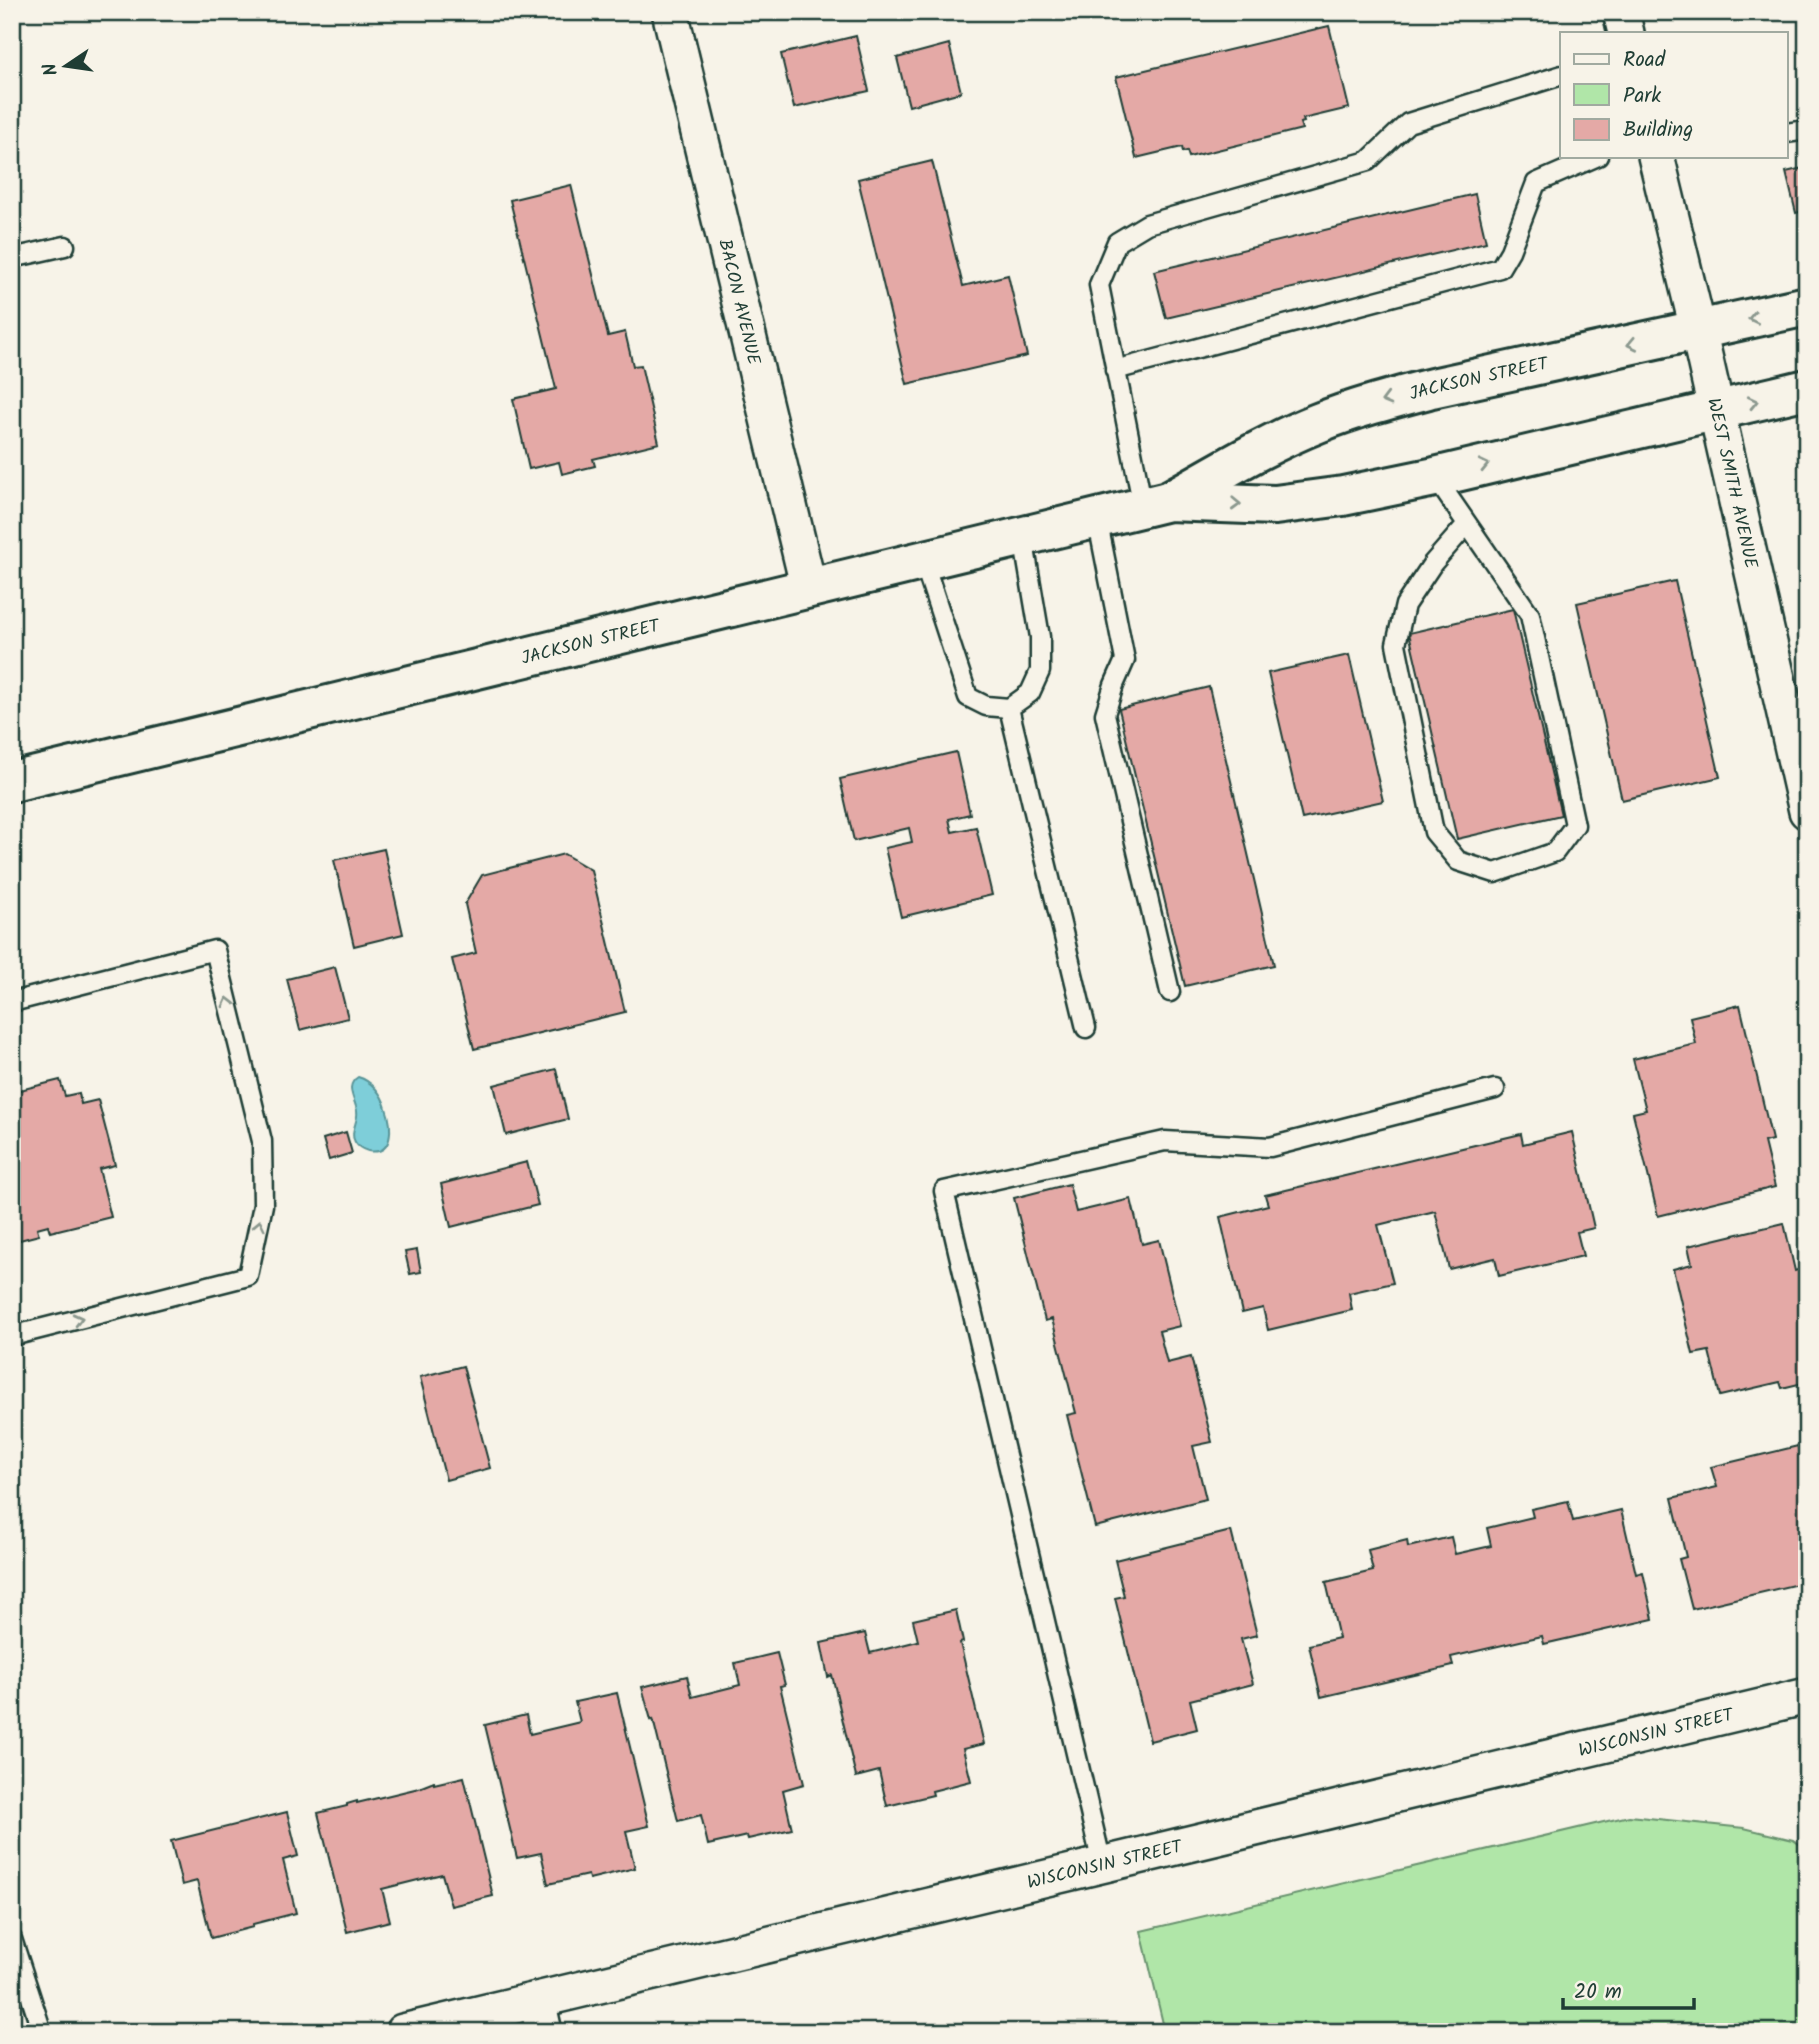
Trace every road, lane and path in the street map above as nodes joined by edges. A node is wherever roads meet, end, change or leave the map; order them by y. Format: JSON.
{"nodes":[{"id":1,"x":670,"y":12,"type":"edge"},
{"id":2,"x":1621,"y":12,"type":"edge"},
{"id":3,"x":1626,"y":32,"type":"edge"},
{"id":4,"x":1560,"y":76,"type":"edge"},
{"id":5,"x":1807,"y":130,"type":"edge"},
{"id":6,"x":1787,"y":132,"type":"edge"},
{"id":7,"x":1593,"y":158,"type":"edge"},
{"id":8,"x":1656,"y":158,"type":"edge"},
{"id":9,"x":65,"y":246,"type":"dead end"},
{"id":10,"x":12,"y":258,"type":"edge"},
{"id":11,"x":1807,"y":306,"type":"edge"},
{"id":12,"x":1698,"y":329,"type":"junction"},
{"id":13,"x":1115,"y":370,"type":"junction"},
{"id":14,"x":1807,"y":389,"type":"edge"},
{"id":15,"x":1716,"y":410,"type":"junction"},
{"id":16,"x":1435,"y":477,"type":"junction"},
{"id":17,"x":1156,"y":504,"type":"junction"},
{"id":18,"x":1097,"y":518,"type":"junction"},
{"id":19,"x":1467,"y":524,"type":"junction"},
{"id":20,"x":1023,"y":537,"type":"junction"},
{"id":21,"x":923,"y":560,"type":"junction"},
{"id":22,"x":809,"y":589,"type":"junction"},
{"id":23,"x":1009,"y":708,"type":"junction"},
{"id":24,"x":1799,"y":741,"type":"edge"},
{"id":25,"x":12,"y":782,"type":"edge"},
{"id":26,"x":1807,"y":811,"type":"edge"},
{"id":27,"x":1170,"y":992,"type":"dead end"},
{"id":28,"x":12,"y":1002,"type":"edge"},
{"id":29,"x":1086,"y":1028,"type":"dead end"},
{"id":30,"x":1495,"y":1089,"type":"dead end"},
{"id":31,"x":12,"y":1336,"type":"edge"},
{"id":32,"x":1807,"y":1696,"type":"edge"},
{"id":33,"x":1102,"y":1864,"type":"junction"},
{"id":34,"x":12,"y":1939,"type":"edge"},
{"id":35,"x":540,"y":2016,"type":"edge"},
{"id":36,"x":38,"y":2031,"type":"edge"},
{"id":37,"x":402,"y":2032,"type":"edge"}],
"edges":[{"from":1,"to":22,"type":"street","name":"BACON AVENUE"},
{"from":2,"to":3,"type":"street"},
{"from":4,"to":13,"type":"lane"},
{"from":5,"to":6,"type":"lane"},
{"from":7,"to":13,"type":"lane"},
{"from":8,"to":12,"type":"street","name":"WEST SMITH AVENUE"},
{"from":9,"to":10,"type":"lane"},
{"from":11,"to":12,"type":"main road","name":"JACKSON STREET","one_way":true},
{"from":12,"to":15,"type":"street","name":"WEST SMITH AVENUE"},
{"from":12,"to":17,"type":"main road","name":"JACKSON STREET","one_way":true},
{"from":13,"to":17,"type":"lane"},
{"from":15,"to":14,"type":"main road","name":"JACKSON STREET","one_way":true},
{"from":16,"to":15,"type":"main road","name":"JACKSON STREET","one_way":true},
{"from":15,"to":24,"type":"street","name":"WEST SMITH AVENUE"},
{"from":17,"to":16,"type":"main road","name":"JACKSON STREET","one_way":true},
{"from":16,"to":19,"type":"lane"},
{"from":17,"to":18,"type":"main road","name":"JACKSON STREET"},
{"from":18,"to":20,"type":"main road","name":"JACKSON STREET"},
{"from":18,"to":27,"type":"lane"},
{"from":19,"to":19,"type":"lane"},
{"from":20,"to":21,"type":"main road","name":"JACKSON STREET"},
{"from":20,"to":23,"type":"lane"},
{"from":21,"to":22,"type":"main road","name":"JACKSON STREET"},
{"from":21,"to":23,"type":"lane"},
{"from":22,"to":25,"type":"main road","name":"JACKSON STREET"},
{"from":23,"to":29,"type":"lane"},
{"from":24,"to":26,"type":"street","name":"WEST SMITH AVENUE"},
{"from":31,"to":28,"type":"lane","one_way":true},
{"from":30,"to":33,"type":"lane"},
{"from":32,"to":33,"type":"street","name":"WISCONSIN STREET"},
{"from":33,"to":35,"type":"street","name":"WISCONSIN STREET"},
{"from":34,"to":36,"type":"lane"},
{"from":35,"to":37,"type":"street","name":"WISCONSIN STREET"}]}
